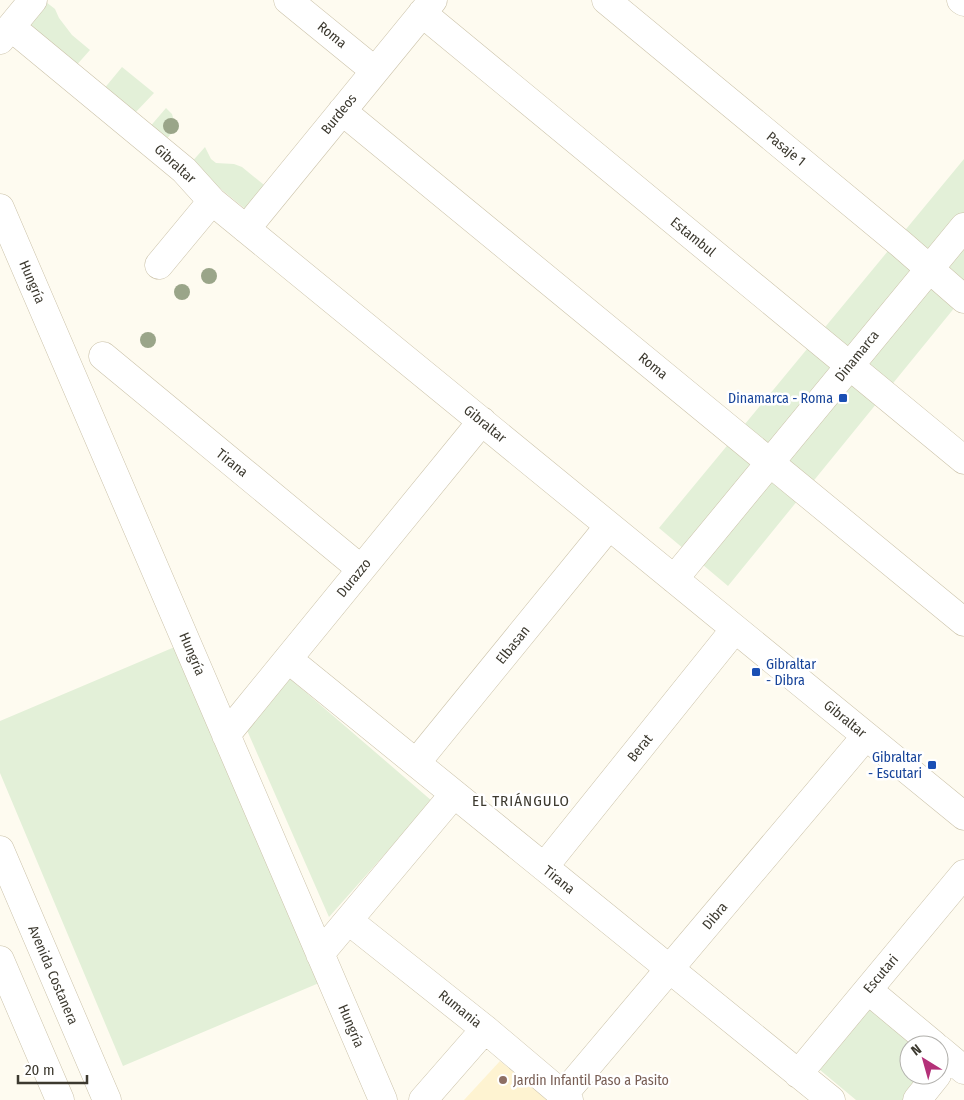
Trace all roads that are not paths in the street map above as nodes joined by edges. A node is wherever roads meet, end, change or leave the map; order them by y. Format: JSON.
{"nodes":[{"id":1,"x":33,"y":0,"type":"edge"},
{"id":2,"x":288,"y":0,"type":"edge"},
{"id":3,"x":606,"y":0,"type":"edge"},
{"id":4,"x":427,"y":7,"type":"edge"},
{"id":5,"x":3,"y":34,"type":"edge"},
{"id":6,"x":375,"y":71,"type":"junction"},
{"id":7,"x":342,"y":111,"type":"junction"},
{"id":8,"x":212,"y":201,"type":"junction"},
{"id":9,"x":0,"y":208,"type":"edge"},
{"id":10,"x":964,"y":227,"type":"edge"},
{"id":11,"x":246,"y":229,"type":"junction"},
{"id":12,"x":159,"y":265,"type":"dead end"},
{"id":13,"x":929,"y":269,"type":"junction"},
{"id":14,"x":964,"y":299,"type":"edge"},
{"id":15,"x":103,"y":356,"type":"dead end"},
{"id":16,"x":849,"y":366,"type":"junction"},
{"id":17,"x":482,"y":421,"type":"junction"},
{"id":18,"x":964,"y":460,"type":"edge"},
{"id":19,"x":770,"y":462,"type":"junction"},
{"id":20,"x":609,"y":526,"type":"junction"},
{"id":21,"x":361,"y":569,"type":"junction"},
{"id":22,"x":674,"y":579,"type":"junction"},
{"id":23,"x":964,"y":622,"type":"edge"},
{"id":24,"x":735,"y":629,"type":"junction"},
{"id":25,"x":288,"y":659,"type":"junction"},
{"id":26,"x":226,"y":735,"type":"junction"},
{"id":27,"x":866,"y":736,"type":"junction"},
{"id":28,"x":416,"y":764,"type":"junction"},
{"id":29,"x":454,"y":794,"type":"junction"},
{"id":30,"x":964,"y":816,"type":"edge"},
{"id":31,"x":0,"y":850,"type":"edge"},
{"id":32,"x":544,"y":867,"type":"junction"},
{"id":33,"x":964,"y":874,"type":"edge"},
{"id":34,"x":349,"y":920,"type":"junction"},
{"id":35,"x":320,"y":954,"type":"junction"},
{"id":36,"x":0,"y":960,"type":"edge"},
{"id":37,"x":670,"y":969,"type":"junction"},
{"id":38,"x":868,"y":990,"type":"junction"},
{"id":39,"x":485,"y":1029,"type":"junction"},
{"id":40,"x":916,"y":1035,"type":"edge"},
{"id":41,"x":798,"y":1074,"type":"junction"},
{"id":42,"x":928,"y":1085,"type":"edge"},
{"id":43,"x":566,"y":1098,"type":"edge"},
{"id":44,"x":60,"y":1100,"type":"edge"},
{"id":45,"x":107,"y":1100,"type":"edge"},
{"id":46,"x":383,"y":1100,"type":"edge"},
{"id":47,"x":423,"y":1100,"type":"edge"},
{"id":48,"x":830,"y":1100,"type":"edge"},
{"id":49,"x":917,"y":1100,"type":"edge"}],
"edges":[{"from":1,"to":5,"type":"street"},
{"from":2,"to":6,"type":"street","name":"Roma"},
{"from":3,"to":13,"type":"street","name":"Pasaje 1"},
{"from":4,"to":6,"type":"street","name":"Burdeos"},
{"from":4,"to":16,"type":"street","name":"Estambul"},
{"from":5,"to":8,"type":"street","name":"Gibraltar"},
{"from":6,"to":7,"type":"street","name":"Burdeos"},
{"from":7,"to":11,"type":"street","name":"Burdeos"},
{"from":7,"to":19,"type":"street","name":"Roma"},
{"from":8,"to":11,"type":"street","name":"Gibraltar"},
{"from":8,"to":12,"type":"street"},
{"from":9,"to":26,"type":"street","name":"Hungría"},
{"from":10,"to":13,"type":"street","name":"Dinamarca"},
{"from":11,"to":17,"type":"street","name":"Gibraltar"},
{"from":13,"to":14,"type":"street","name":"Pasaje 1"},
{"from":13,"to":16,"type":"street","name":"Dinamarca"},
{"from":15,"to":21,"type":"street","name":"Tirana"},
{"from":16,"to":18,"type":"street","name":"Estambul"},
{"from":16,"to":19,"type":"street","name":"Dinamarca"},
{"from":17,"to":20,"type":"street","name":"Gibraltar"},
{"from":17,"to":21,"type":"street","name":"Durazzo"},
{"from":19,"to":22,"type":"street","name":"Dinamarca"},
{"from":19,"to":23,"type":"street","name":"Roma"},
{"from":20,"to":22,"type":"street","name":"Gibraltar"},
{"from":20,"to":28,"type":"street","name":"Elbasan"},
{"from":21,"to":25,"type":"street","name":"Durazzo"},
{"from":22,"to":24,"type":"street","name":"Gibraltar"},
{"from":24,"to":27,"type":"street","name":"Gibraltar"},
{"from":24,"to":32,"type":"street","name":"Berat"},
{"from":25,"to":26,"type":"street","name":"Durazzo"},
{"from":25,"to":28,"type":"street","name":"Tirana"},
{"from":26,"to":35,"type":"street","name":"Hungría"},
{"from":27,"to":30,"type":"street","name":"Gibraltar"},
{"from":27,"to":37,"type":"street","name":"Dibra"},
{"from":28,"to":29,"type":"street","name":"Tirana"},
{"from":29,"to":32,"type":"street","name":"Tirana"},
{"from":29,"to":34,"type":"street"},
{"from":31,"to":45,"type":"street","name":"Avenida Costanera"},
{"from":32,"to":37,"type":"street","name":"Tirana"},
{"from":33,"to":38,"type":"street","name":"Escutari"},
{"from":34,"to":35,"type":"street"},
{"from":34,"to":39,"type":"street","name":"Rumania"},
{"from":35,"to":46,"type":"street","name":"Hungría"},
{"from":36,"to":44,"type":"street"},
{"from":37,"to":41,"type":"street","name":"Tirana"},
{"from":37,"to":43,"type":"street","name":"Dibra"},
{"from":38,"to":40,"type":"street"},
{"from":38,"to":41,"type":"street","name":"Escutari"},
{"from":39,"to":43,"type":"street","name":"Rumania"},
{"from":39,"to":47,"type":"street"},
{"from":41,"to":48,"type":"street","name":"Tirana"},
{"from":42,"to":49,"type":"street"}]}
